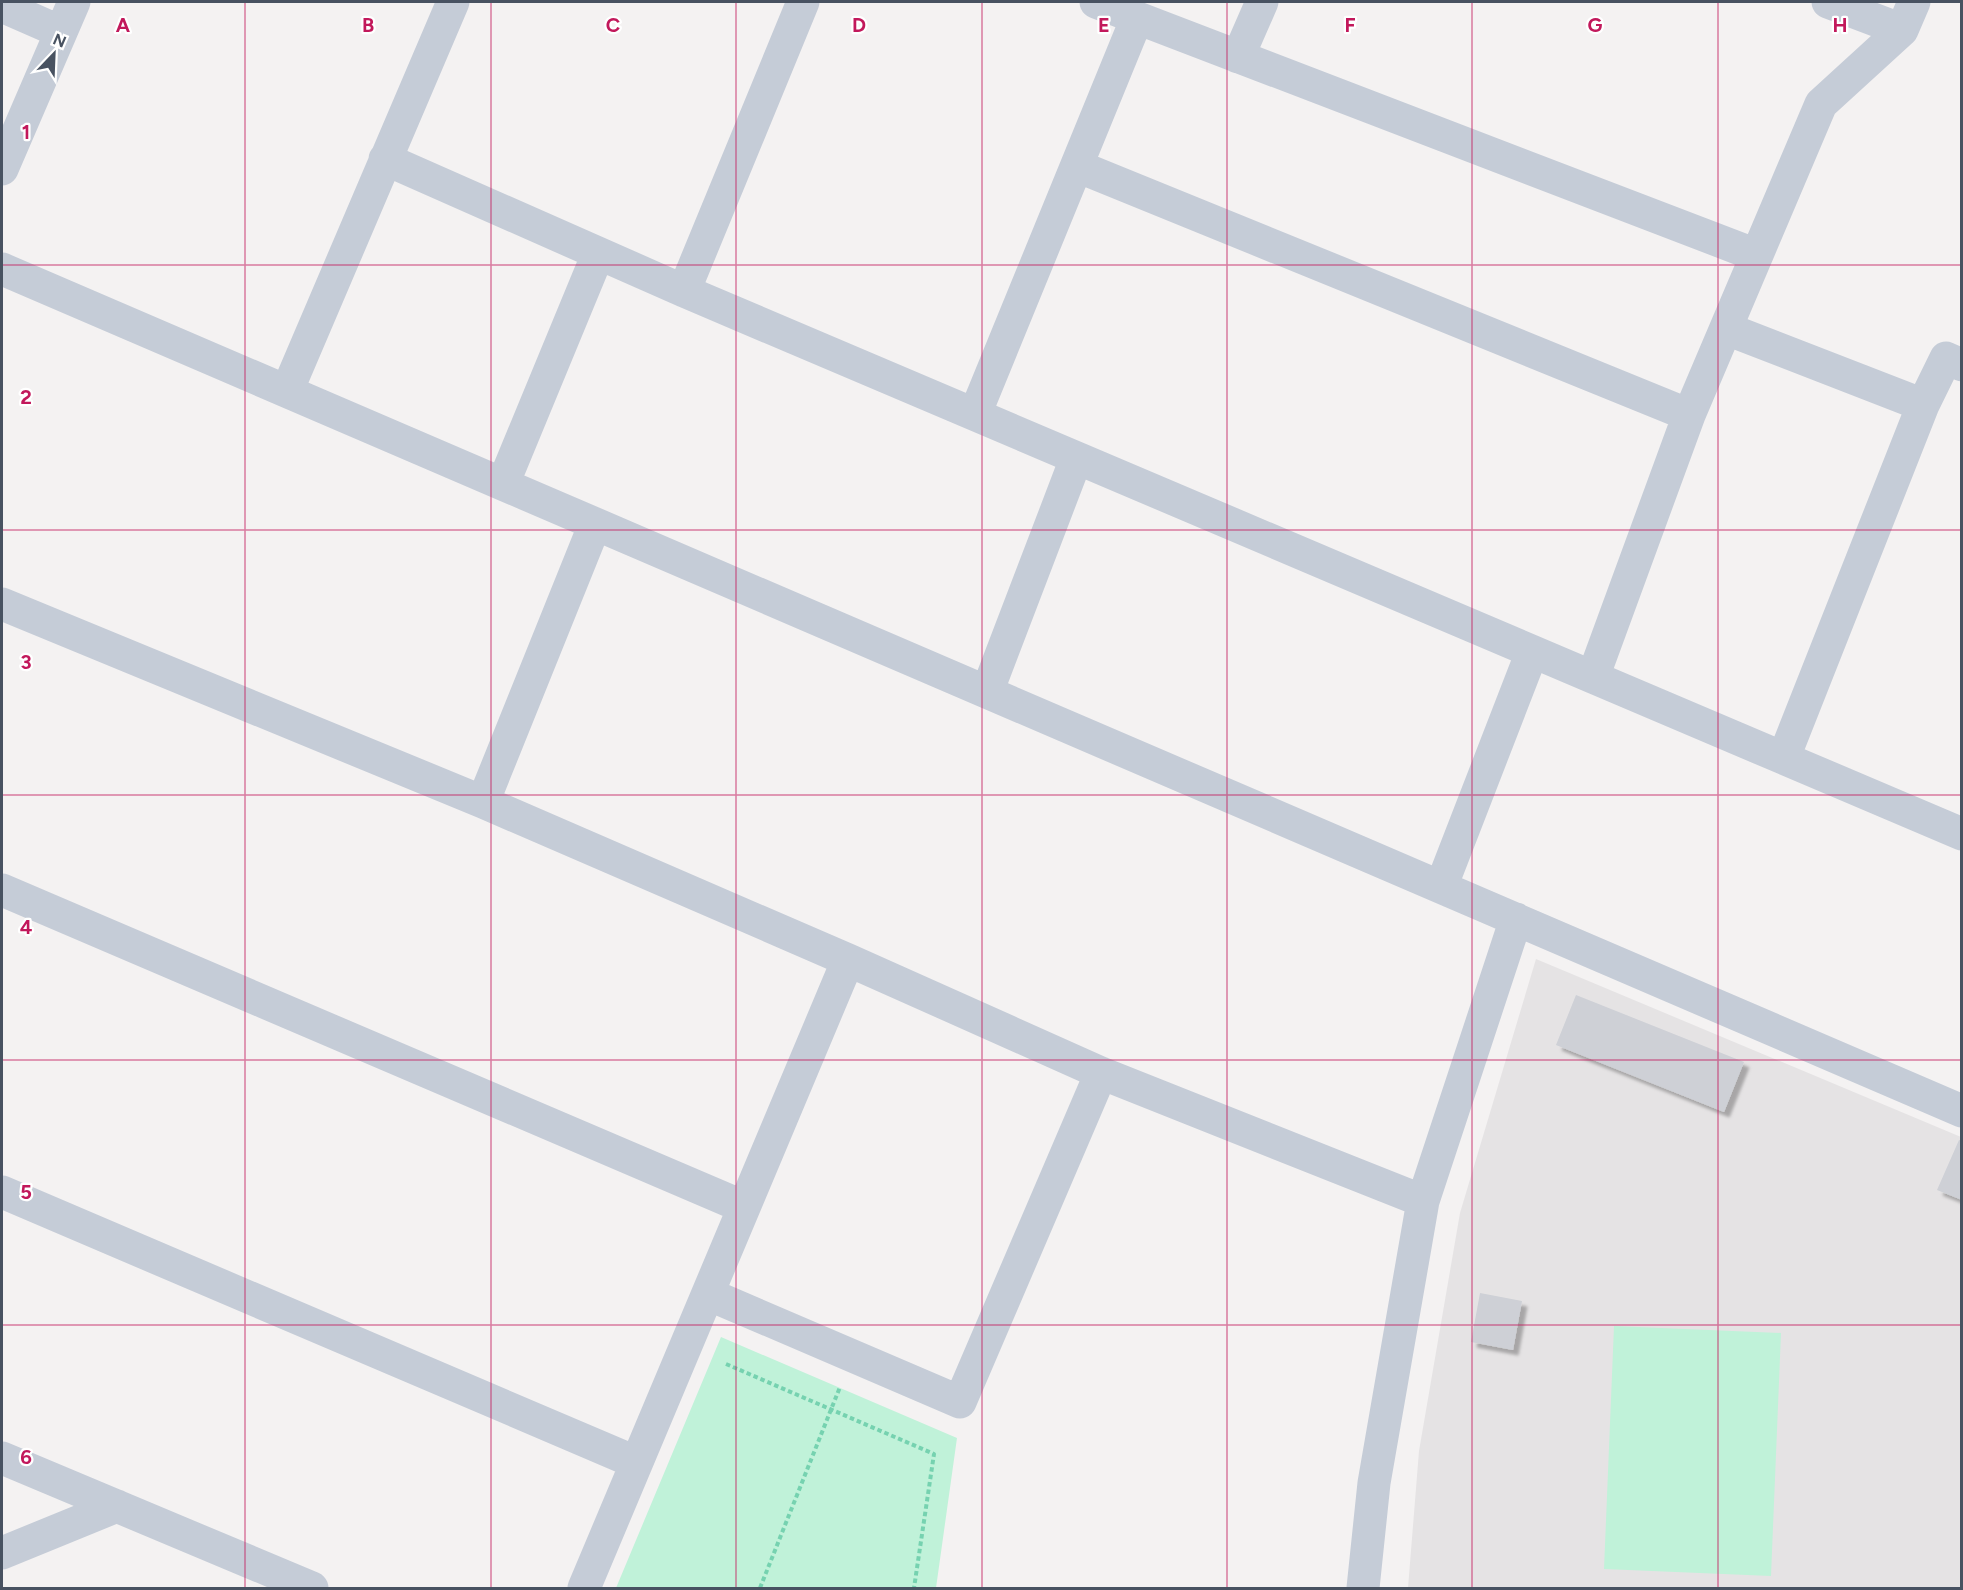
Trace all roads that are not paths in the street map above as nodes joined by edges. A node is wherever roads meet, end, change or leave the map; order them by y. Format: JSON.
{"nodes":[{"id":1,"x":74,"y":2,"type":"edge"},
{"id":2,"x":453,"y":2,"type":"edge"},
{"id":3,"x":803,"y":2,"type":"edge"},
{"id":4,"x":1096,"y":2,"type":"edge"},
{"id":5,"x":1262,"y":2,"type":"edge"},
{"id":6,"x":1827,"y":2,"type":"edge"},
{"id":7,"x":2,"y":6,"type":"edge"},
{"id":8,"x":1908,"y":16,"type":"edge"},
{"id":9,"x":1137,"y":18,"type":"junction"},
{"id":10,"x":61,"y":32,"type":"junction"},
{"id":11,"x":1238,"y":57,"type":"junction"},
{"id":12,"x":385,"y":159,"type":"junction"},
{"id":13,"x":1077,"y":166,"type":"junction"},
{"id":14,"x":2,"y":169,"type":"edge"},
{"id":15,"x":598,"y":254,"type":"junction"},
{"id":16,"x":1756,"y":255,"type":"junction"},
{"id":17,"x":2,"y":269,"type":"edge"},
{"id":18,"x":684,"y":291,"type":"junction"},
{"id":19,"x":1727,"y":328,"type":"junction"},
{"id":20,"x":1962,"y":365,"type":"edge"},
{"id":21,"x":287,"y":391,"type":"junction"},
{"id":22,"x":1923,"y":405,"type":"junction"},
{"id":23,"x":975,"y":414,"type":"junction"},
{"id":24,"x":1689,"y":415,"type":"junction"},
{"id":25,"x":1076,"y":459,"type":"junction"},
{"id":26,"x":503,"y":484,"type":"junction"},
{"id":27,"x":595,"y":524,"type":"junction"},
{"id":28,"x":2,"y":604,"type":"edge"},
{"id":29,"x":1532,"y":652,"type":"junction"},
{"id":30,"x":1593,"y":677,"type":"junction"},
{"id":31,"x":987,"y":692,"type":"junction"},
{"id":32,"x":1784,"y":757,"type":"junction"},
{"id":33,"x":483,"y":802,"type":"junction"},
{"id":34,"x":1962,"y":834,"type":"edge"},
{"id":35,"x":1441,"y":887,"type":"junction"},
{"id":36,"x":2,"y":890,"type":"edge"},
{"id":37,"x":1516,"y":920,"type":"junction"},
{"id":38,"x":848,"y":960,"type":"junction"},
{"id":39,"x":1101,"y":1073,"type":"junction"},
{"id":40,"x":1962,"y":1111,"type":"edge"},
{"id":41,"x":2,"y":1192,"type":"edge"},
{"id":42,"x":1423,"y":1201,"type":"junction"},
{"id":43,"x":744,"y":1207,"type":"junction"},
{"id":44,"x":708,"y":1294,"type":"junction"},
{"id":45,"x":2,"y":1458,"type":"edge"},
{"id":46,"x":635,"y":1462,"type":"junction"},
{"id":47,"x":117,"y":1506,"type":"junction"},
{"id":48,"x":2,"y":1553,"type":"edge"},
{"id":49,"x":312,"y":1588,"type":"edge"},
{"id":50,"x":584,"y":1588,"type":"edge"},
{"id":51,"x":1363,"y":1588,"type":"edge"}],
"edges":[{"from":1,"to":10,"type":"street"},
{"from":2,"to":12,"type":"street"},
{"from":3,"to":18,"type":"street"},
{"from":4,"to":9,"type":"street"},
{"from":5,"to":11,"type":"street"},
{"from":6,"to":8,"type":"street"},
{"from":7,"to":10,"type":"street"},
{"from":8,"to":16,"type":"street"},
{"from":9,"to":11,"type":"street"},
{"from":9,"to":13,"type":"street"},
{"from":10,"to":14,"type":"street"},
{"from":11,"to":16,"type":"street"},
{"from":12,"to":15,"type":"street"},
{"from":12,"to":21,"type":"street"},
{"from":13,"to":23,"type":"street"},
{"from":13,"to":24,"type":"street"},
{"from":15,"to":18,"type":"street"},
{"from":15,"to":26,"type":"street"},
{"from":16,"to":19,"type":"street"},
{"from":17,"to":21,"type":"street"},
{"from":18,"to":23,"type":"street"},
{"from":19,"to":22,"type":"street"},
{"from":19,"to":24,"type":"street"},
{"from":20,"to":22,"type":"street"},
{"from":21,"to":26,"type":"street"},
{"from":22,"to":32,"type":"street"},
{"from":23,"to":25,"type":"street"},
{"from":24,"to":30,"type":"street"},
{"from":25,"to":29,"type":"street"},
{"from":25,"to":31,"type":"street"},
{"from":26,"to":27,"type":"street"},
{"from":27,"to":31,"type":"street"},
{"from":27,"to":33,"type":"street"},
{"from":28,"to":33,"type":"street"},
{"from":29,"to":30,"type":"street"},
{"from":29,"to":35,"type":"street"},
{"from":30,"to":32,"type":"street"},
{"from":31,"to":35,"type":"street"},
{"from":32,"to":34,"type":"street"},
{"from":33,"to":38,"type":"street"},
{"from":35,"to":37,"type":"street"},
{"from":36,"to":43,"type":"street"},
{"from":37,"to":40,"type":"street"},
{"from":37,"to":42,"type":"street"},
{"from":38,"to":39,"type":"street"},
{"from":38,"to":43,"type":"street"},
{"from":39,"to":42,"type":"street"},
{"from":39,"to":44,"type":"street"},
{"from":41,"to":46,"type":"street"},
{"from":42,"to":51,"type":"street"},
{"from":43,"to":44,"type":"street"},
{"from":44,"to":46,"type":"street"},
{"from":45,"to":47,"type":"street"},
{"from":46,"to":50,"type":"street"},
{"from":47,"to":48,"type":"street"},
{"from":47,"to":49,"type":"street"}]}
